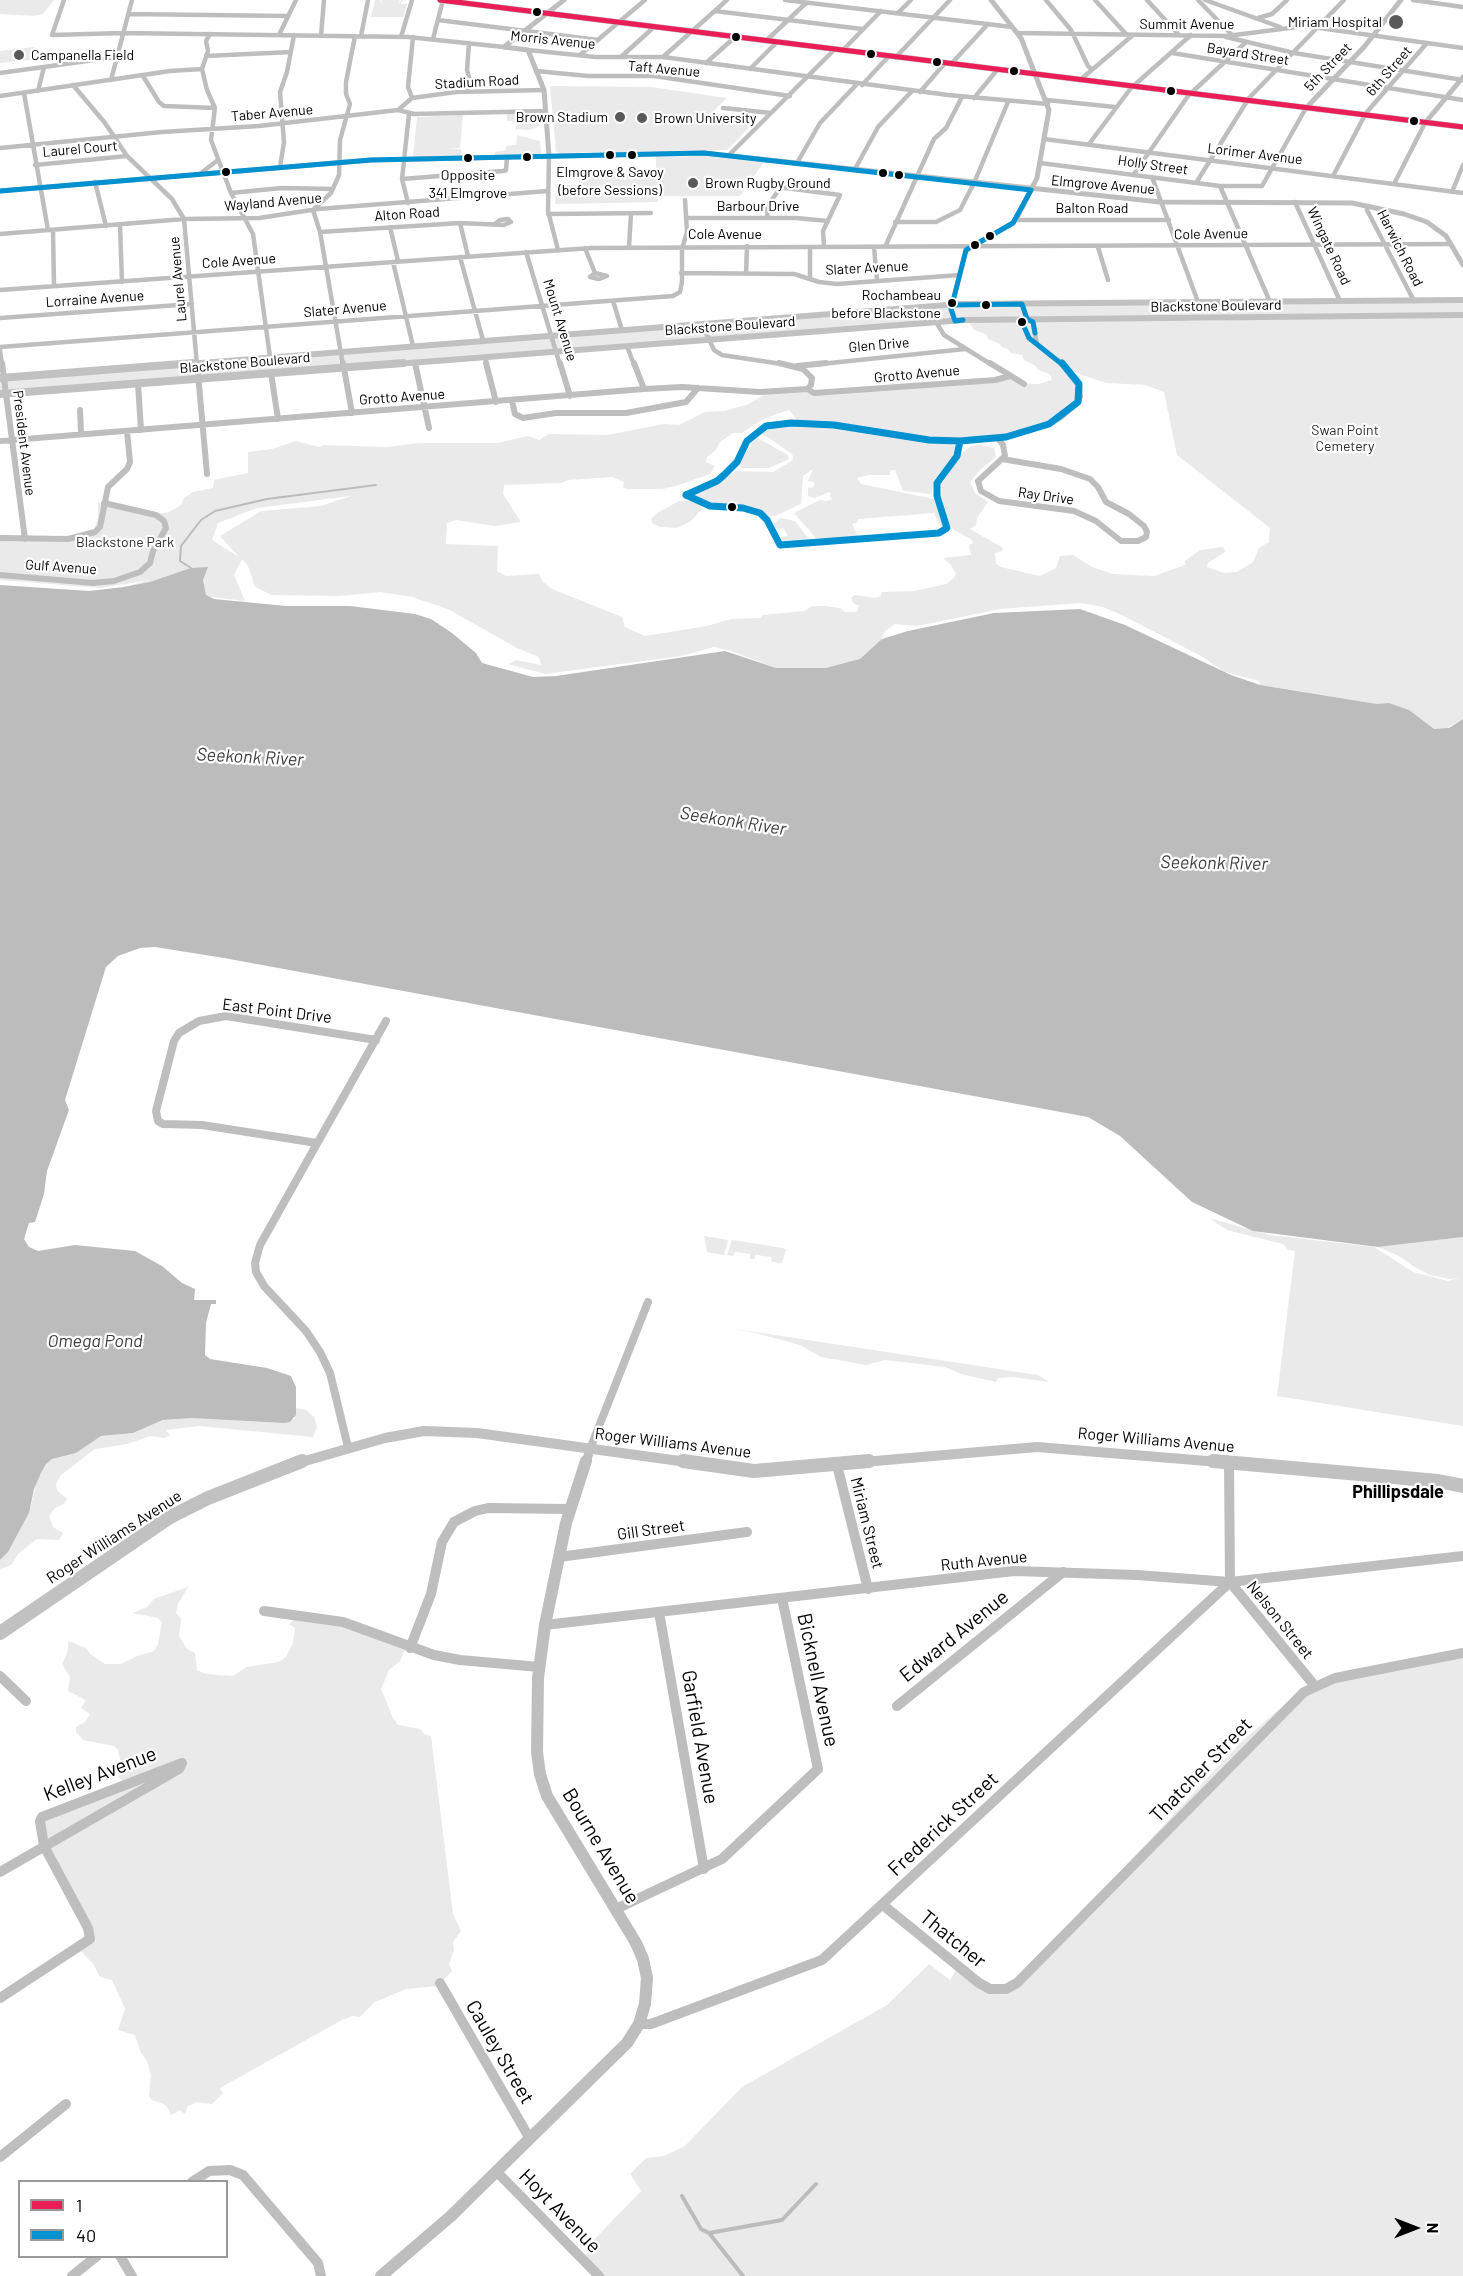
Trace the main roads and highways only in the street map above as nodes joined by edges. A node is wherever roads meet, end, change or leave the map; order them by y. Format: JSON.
{"nodes":[{"id":1,"x":442,"y":0,"type":"edge"},
{"id":2,"x":494,"y":3,"type":"edge"},
{"id":3,"x":1463,"y":127,"type":"edge"},
{"id":4,"x":1463,"y":300,"type":"edge"},
{"id":5,"x":1463,"y":315,"type":"edge"},
{"id":6,"x":2,"y":377,"type":"edge"},
{"id":7,"x":3,"y":394,"type":"edge"},
{"id":8,"x":1463,"y":1486,"type":"edge"},
{"id":9,"x":0,"y":1632,"type":"edge"}],
"edges":[{"from":1,"to":2,"type":"main road"},
{"from":2,"to":3,"type":"main road"},
{"from":4,"to":6,"type":"main road","name":"Blackstone Boulevard"},
{"from":5,"to":7,"type":"main road","name":"Blackstone Boulevard"},
{"from":8,"to":9,"type":"main road","name":"Roger Williams Avenue"}]}
